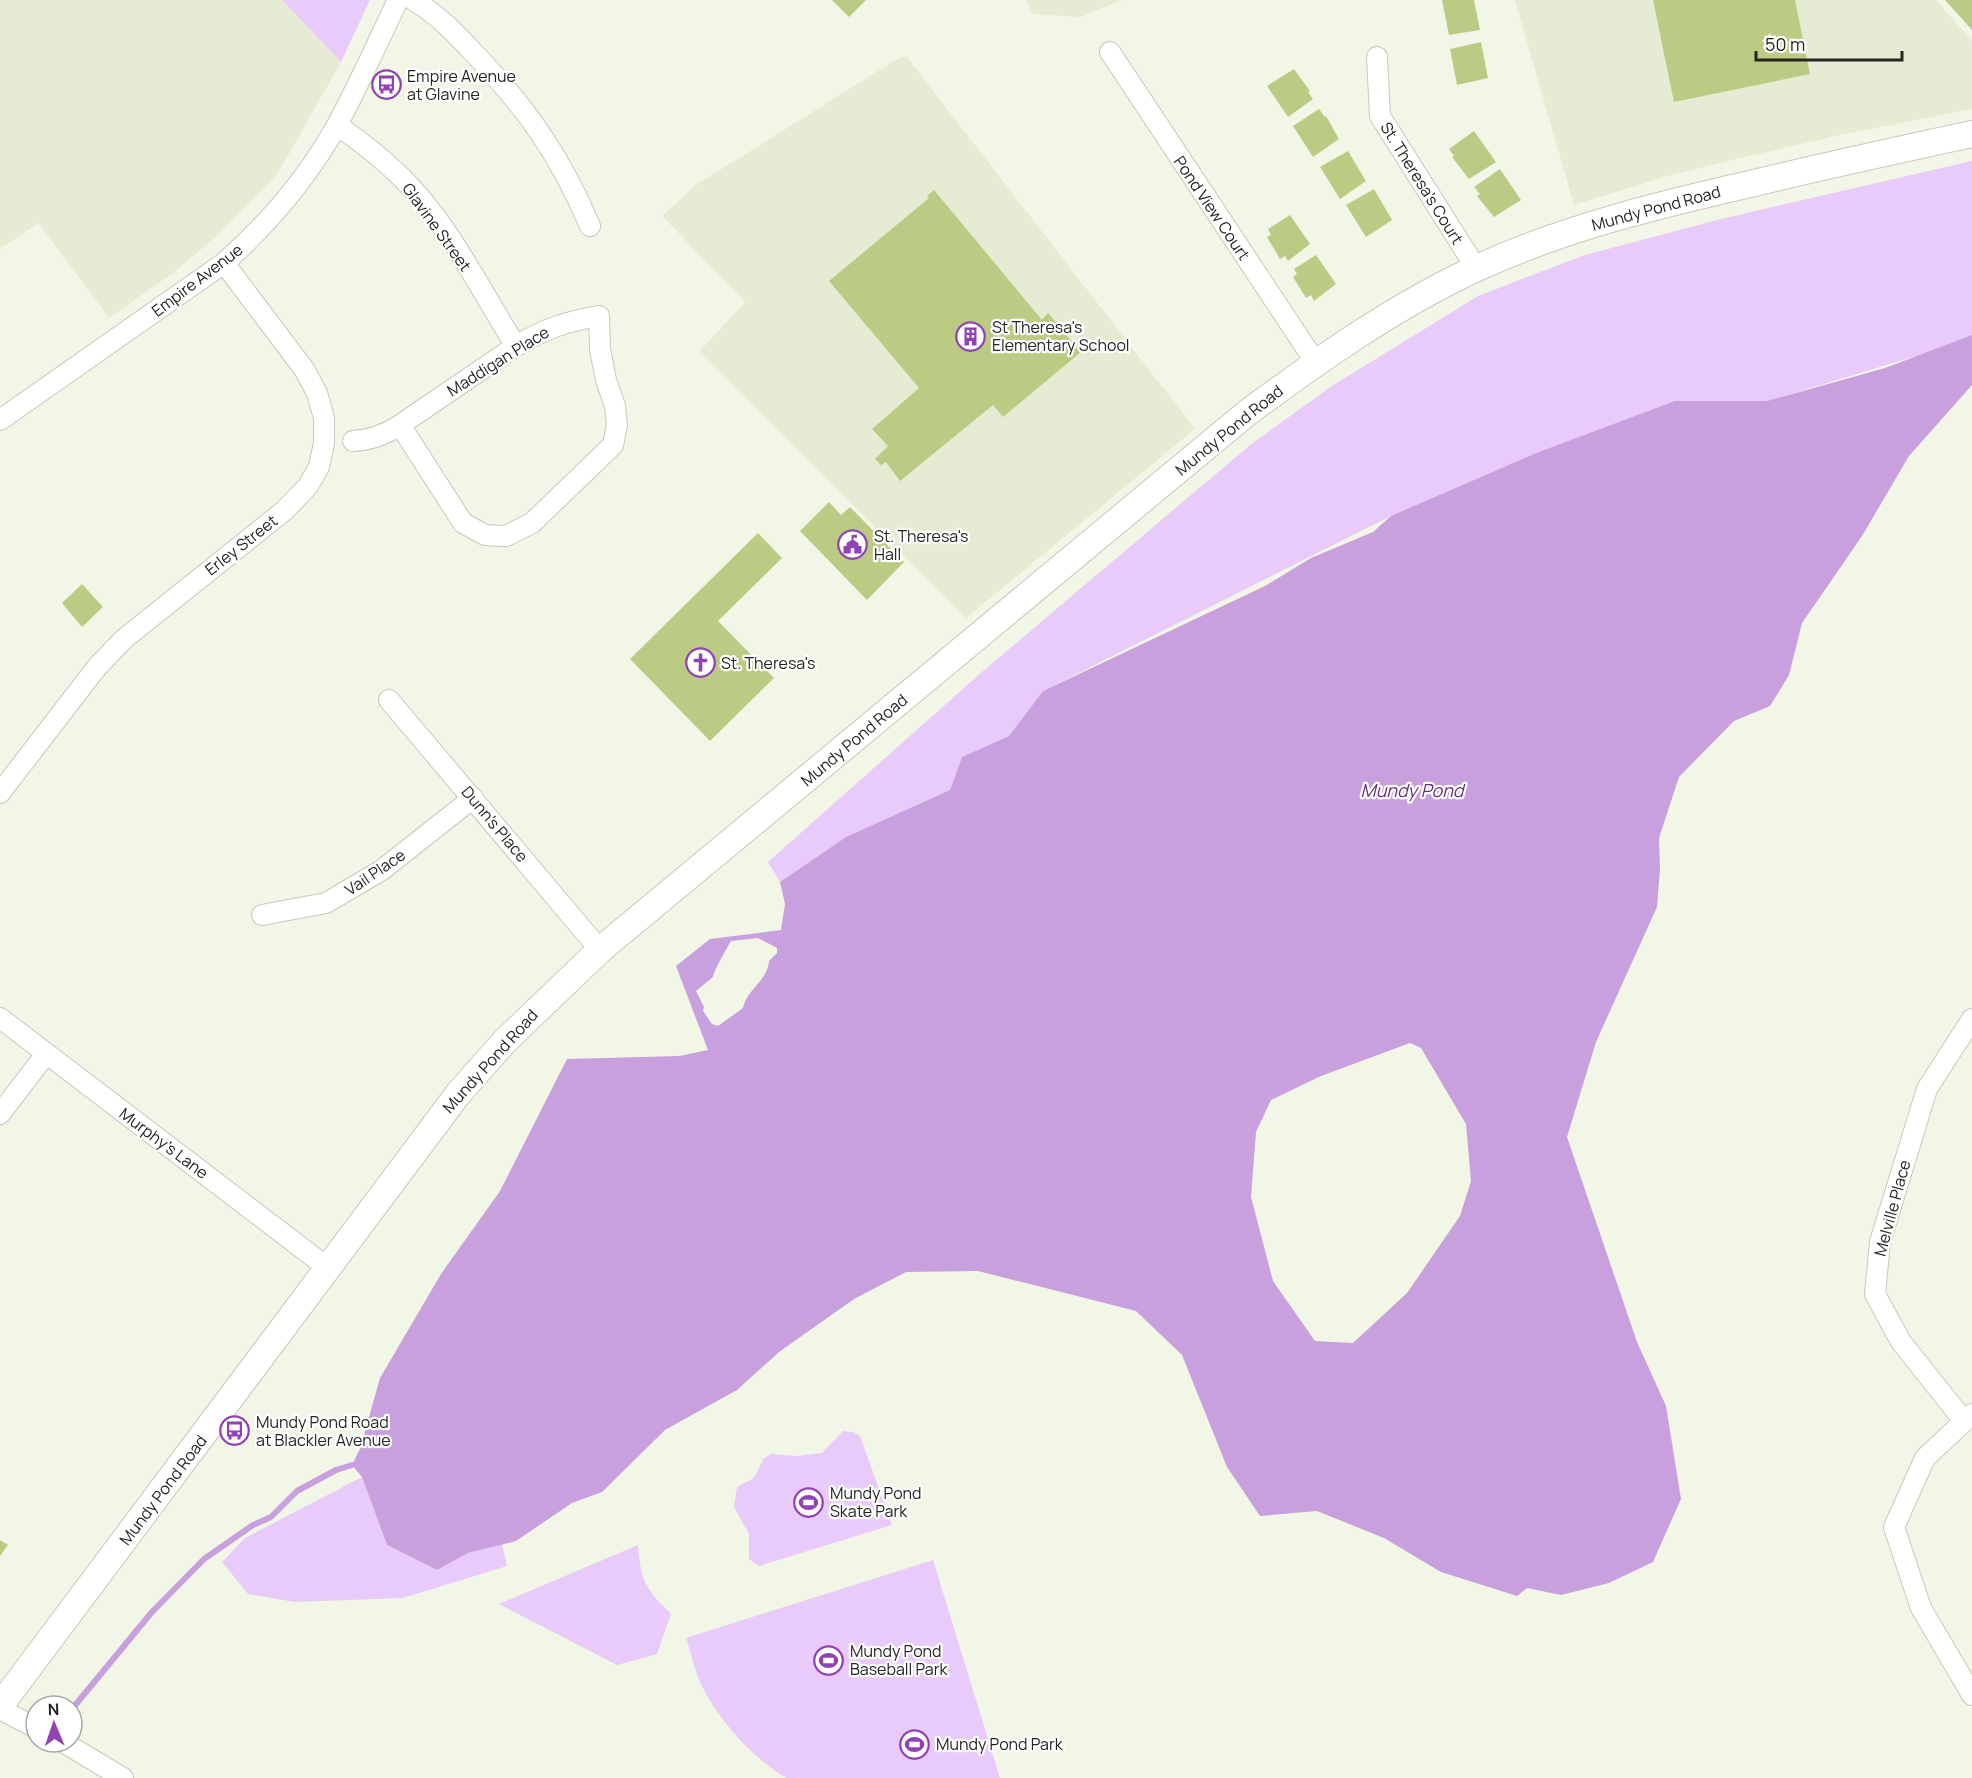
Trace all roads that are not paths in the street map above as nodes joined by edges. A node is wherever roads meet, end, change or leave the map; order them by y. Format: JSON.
{"nodes":[{"id":1,"x":398,"y":0,"type":"edge"},
{"id":2,"x":413,"y":0,"type":"edge"},
{"id":3,"x":1110,"y":52,"type":"dead end"},
{"id":4,"x":1377,"y":57,"type":"dead end"},
{"id":5,"x":337,"y":125,"type":"junction"},
{"id":6,"x":1972,"y":134,"type":"edge"},
{"id":7,"x":590,"y":226,"type":"dead end"},
{"id":8,"x":224,"y":263,"type":"junction"},
{"id":9,"x":1476,"y":268,"type":"junction"},
{"id":10,"x":516,"y":346,"type":"junction"},
{"id":11,"x":1316,"y":363,"type":"junction"},
{"id":12,"x":0,"y":420,"type":"edge"},
{"id":13,"x":400,"y":425,"type":"junction"},
{"id":14,"x":353,"y":441,"type":"dead end"},
{"id":15,"x":389,"y":700,"type":"dead end"},
{"id":16,"x":0,"y":793,"type":"edge"},
{"id":17,"x":473,"y":798,"type":"junction"},
{"id":18,"x":262,"y":915,"type":"dead end"},
{"id":19,"x":600,"y":950,"type":"junction"},
{"id":20,"x":0,"y":1018,"type":"edge"},
{"id":21,"x":1972,"y":1018,"type":"edge"},
{"id":22,"x":46,"y":1054,"type":"junction"},
{"id":23,"x":0,"y":1114,"type":"edge"},
{"id":24,"x":328,"y":1268,"type":"junction"},
{"id":25,"x":1968,"y":1418,"type":"edge"},
{"id":26,"x":1972,"y":1695,"type":"edge"},
{"id":27,"x":0,"y":1708,"type":"edge"},
{"id":28,"x":24,"y":1721,"type":"edge"},
{"id":29,"x":83,"y":1754,"type":"edge"},
{"id":30,"x":123,"y":1778,"type":"edge"}],
"edges":[{"from":1,"to":5,"type":"street","name":"Empire Avenue"},
{"from":2,"to":7,"type":"street"},
{"from":3,"to":11,"type":"street","name":"Pond View Court"},
{"from":4,"to":9,"type":"street","name":"St. Theresa's Court"},
{"from":5,"to":8,"type":"street","name":"Empire Avenue"},
{"from":5,"to":10,"type":"street","name":"Glavine Street"},
{"from":6,"to":9,"type":"street","name":"Mundy Pond Road"},
{"from":8,"to":12,"type":"street","name":"Empire Avenue"},
{"from":8,"to":16,"type":"street","name":"Erley Street"},
{"from":9,"to":11,"type":"street","name":"Mundy Pond Road"},
{"from":10,"to":13,"type":"street","name":"Maddigan Place"},
{"from":10,"to":13,"type":"street","name":"Maddigan Place"},
{"from":11,"to":19,"type":"street","name":"Mundy Pond Road"},
{"from":13,"to":14,"type":"street","name":"Maddigan Place"},
{"from":15,"to":17,"type":"street","name":"Dunn's Place"},
{"from":17,"to":18,"type":"street","name":"Vail Place"},
{"from":17,"to":19,"type":"street","name":"Dunn's Place"},
{"from":19,"to":24,"type":"street","name":"Mundy Pond Road"},
{"from":20,"to":22,"type":"street","name":"Murphy's Lane"},
{"from":21,"to":25,"type":"street","name":"Melville Place"},
{"from":22,"to":23,"type":"street"},
{"from":22,"to":24,"type":"street","name":"Murphy's Lane"},
{"from":24,"to":27,"type":"street","name":"Mundy Pond Road"},
{"from":25,"to":26,"type":"street","name":"Melville Place"},
{"from":27,"to":28,"type":"street"},
{"from":29,"to":30,"type":"street"}]}
